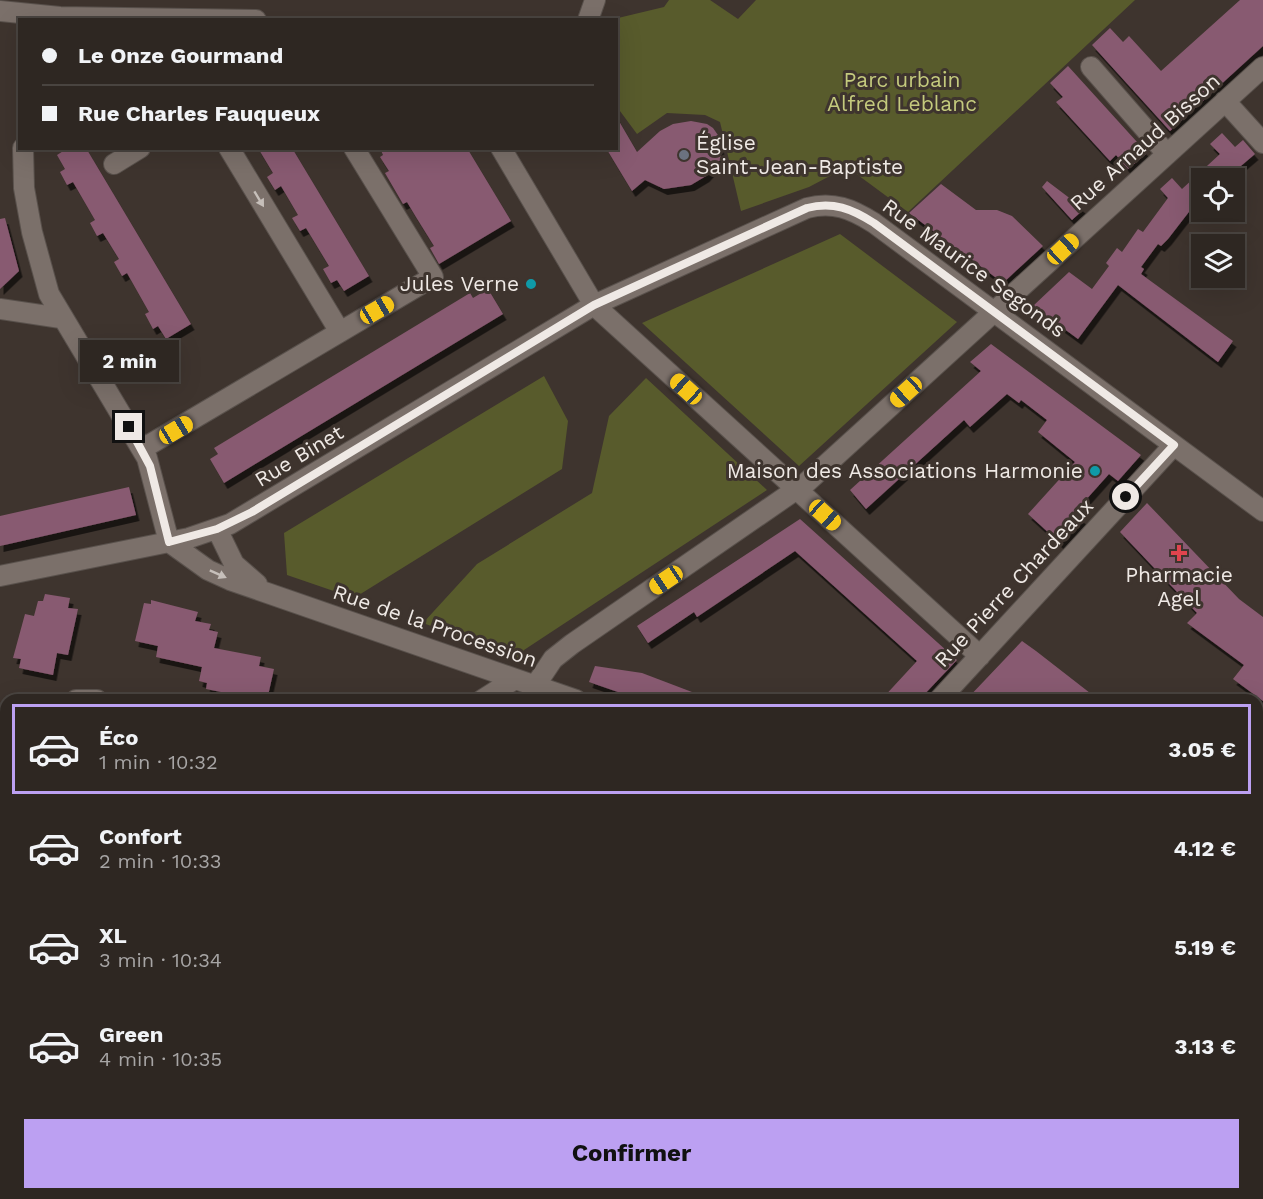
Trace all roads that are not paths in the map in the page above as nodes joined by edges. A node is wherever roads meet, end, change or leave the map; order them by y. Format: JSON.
{"nodes":[{"id":1,"x":595,"y":0,"type":"edge"},
{"id":2,"x":0,"y":11,"type":"edge"},
{"id":3,"x":26,"y":12,"type":"edge"},
{"id":4,"x":200,"y":18,"type":"edge"},
{"id":5,"x":589,"y":18,"type":"edge"},
{"id":6,"x":1090,"y":67,"type":"dead end"},
{"id":7,"x":1263,"y":67,"type":"edge"},
{"id":8,"x":1225,"y":101,"type":"junction"},
{"id":9,"x":1263,"y":143,"type":"edge"},
{"id":10,"x":23,"y":150,"type":"edge"},
{"id":11,"x":137,"y":150,"type":"edge"},
{"id":12,"x":230,"y":150,"type":"edge"},
{"id":13,"x":355,"y":150,"type":"edge"},
{"id":14,"x":502,"y":150,"type":"edge"},
{"id":15,"x":1167,"y":154,"type":"junction"},
{"id":16,"x":114,"y":164,"type":"dead end"},
{"id":17,"x":594,"y":305,"type":"junction"},
{"id":18,"x":0,"y":309,"type":"edge"},
{"id":19,"x":994,"y":312,"type":"junction"},
{"id":20,"x":61,"y":318,"type":"junction"},
{"id":21,"x":340,"y":332,"type":"junction"},
{"id":22,"x":1174,"y":445,"type":"junction"},
{"id":23,"x":142,"y":449,"type":"junction"},
{"id":24,"x":797,"y":490,"type":"junction"},
{"id":25,"x":1263,"y":511,"type":"edge"},
{"id":26,"x":217,"y":529,"type":"junction"},
{"id":27,"x":169,"y":542,"type":"junction"},
{"id":28,"x":0,"y":576,"type":"edge"},
{"id":29,"x":278,"y":596,"type":"junction"},
{"id":30,"x":980,"y":656,"type":"junction"},
{"id":31,"x":515,"y":679,"type":"junction"},
{"id":32,"x":535,"y":686,"type":"junction"},
{"id":33,"x":491,"y":694,"type":"edge"},
{"id":34,"x":558,"y":694,"type":"edge"},
{"id":35,"x":945,"y":694,"type":"edge"}],
"edges":[{"from":1,"to":5,"type":"street"},
{"from":2,"to":3,"type":"street"},
{"from":3,"to":4,"type":"street"},
{"from":6,"to":15,"type":"street"},
{"from":7,"to":8,"type":"street","name":"Rue Arnaud Bisson"},
{"from":8,"to":9,"type":"street"},
{"from":8,"to":15,"type":"street","name":"Rue Arnaud Bisson"},
{"from":10,"to":20,"type":"street"},
{"from":11,"to":16,"type":"street"},
{"from":12,"to":21,"type":"street","one_way":true},
{"from":13,"to":21,"type":"street"},
{"from":14,"to":17,"type":"street"},
{"from":15,"to":19,"type":"street","name":"Rue Arnaud Bisson"},
{"from":17,"to":19,"type":"street","name":"Rue Maurice Segonds"},
{"from":17,"to":24,"type":"street"},
{"from":17,"to":26,"type":"street","name":"Rue Binet"},
{"from":18,"to":20,"type":"street"},
{"from":19,"to":22,"type":"street","name":"Rue Maurice Segonds"},
{"from":19,"to":24,"type":"street","name":"Rue Arnaud Bisson"},
{"from":20,"to":23,"type":"street"},
{"from":21,"to":23,"type":"street"},
{"from":22,"to":25,"type":"street","name":"Rue Maurice Segonds"},
{"from":22,"to":30,"type":"street","name":"Rue Pierre Chardeaux"},
{"from":23,"to":27,"type":"street"},
{"from":24,"to":30,"type":"street"},
{"from":24,"to":32,"type":"street","name":"Rue Arnaud Bisson"},
{"from":26,"to":27,"type":"street","name":"Rue Binet"},
{"from":26,"to":29,"type":"street","name":"Rue de la Procession"},
{"from":27,"to":28,"type":"street","name":"Rue Binet"},
{"from":27,"to":29,"type":"street","name":"Rue de la Procession","one_way":true},
{"from":29,"to":31,"type":"street","name":"Rue de la Procession"},
{"from":30,"to":35,"type":"street","name":"Rue Pierre Chardeaux"},
{"from":31,"to":32,"type":"street","name":"Rue de la Procession"},
{"from":31,"to":33,"type":"street"},
{"from":32,"to":34,"type":"street","name":"Rue de la Procession"}]}
